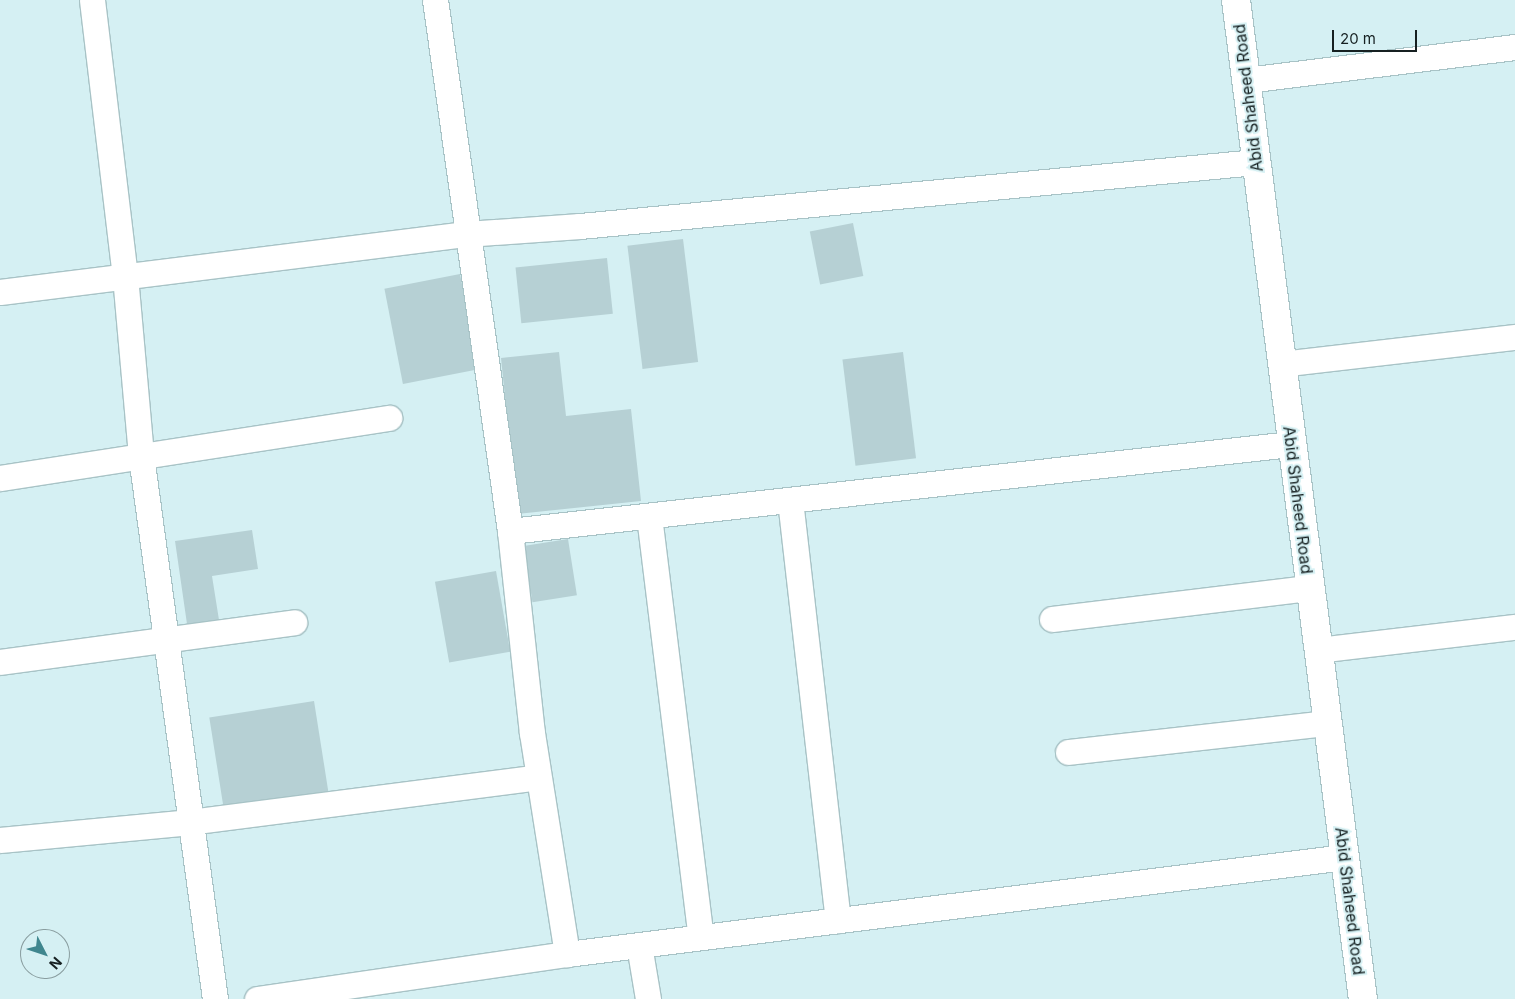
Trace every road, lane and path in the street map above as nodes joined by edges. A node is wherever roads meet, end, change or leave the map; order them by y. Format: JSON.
{"nodes":[{"id":1,"x":92,"y":0,"type":"edge"},
{"id":2,"x":435,"y":0,"type":"edge"},
{"id":3,"x":1236,"y":0,"type":"edge"},
{"id":4,"x":1515,"y":47,"type":"edge"},
{"id":5,"x":1246,"y":80,"type":"junction"},
{"id":6,"x":1256,"y":162,"type":"junction"},
{"id":7,"x":466,"y":234,"type":"junction"},
{"id":8,"x":126,"y":276,"type":"junction"},
{"id":9,"x":0,"y":292,"type":"edge"},
{"id":10,"x":1515,"y":337,"type":"edge"},
{"id":11,"x":1281,"y":364,"type":"junction"},
{"id":12,"x":389,"y":418,"type":"dead end"},
{"id":13,"x":1291,"y":444,"type":"junction"},
{"id":14,"x":141,"y":456,"type":"junction"},
{"id":15,"x":0,"y":478,"type":"edge"},
{"id":16,"x":790,"y":500,"type":"junction"},
{"id":17,"x":650,"y":516,"type":"junction"},
{"id":18,"x":510,"y":531,"type":"junction"},
{"id":19,"x":1310,"y":588,"type":"junction"},
{"id":20,"x":1052,"y":619,"type":"dead end"},
{"id":21,"x":294,"y":622,"type":"dead end"},
{"id":22,"x":1515,"y":627,"type":"edge"},
{"id":23,"x":164,"y":642,"type":"junction"},
{"id":24,"x":1318,"y":650,"type":"junction"},
{"id":25,"x":0,"y":662,"type":"edge"},
{"id":26,"x":1328,"y":723,"type":"junction"},
{"id":27,"x":1068,"y":752,"type":"dead end"},
{"id":28,"x":538,"y":777,"type":"junction"},
{"id":29,"x":189,"y":822,"type":"junction"},
{"id":30,"x":0,"y":840,"type":"edge"},
{"id":31,"x":1345,"y":857,"type":"junction"},
{"id":32,"x":838,"y":920,"type":"junction"},
{"id":33,"x":701,"y":937,"type":"junction"},
{"id":34,"x":639,"y":945,"type":"junction"},
{"id":35,"x":567,"y":954,"type":"junction"},
{"id":36,"x":1357,"y":998,"type":"edge"},
{"id":37,"x":214,"y":999,"type":"edge"},
{"id":38,"x":258,"y":999,"type":"edge"},
{"id":39,"x":648,"y":999,"type":"edge"}],
"edges":[{"from":1,"to":8,"type":"street"},
{"from":2,"to":7,"type":"street"},
{"from":3,"to":5,"type":"street","name":"Abid Shaheed Road"},
{"from":4,"to":5,"type":"street"},
{"from":5,"to":6,"type":"street","name":"Abid Shaheed Road"},
{"from":6,"to":7,"type":"street"},
{"from":6,"to":11,"type":"street","name":"Abid Shaheed Road"},
{"from":7,"to":8,"type":"street"},
{"from":7,"to":18,"type":"street"},
{"from":8,"to":9,"type":"street"},
{"from":8,"to":14,"type":"street"},
{"from":10,"to":11,"type":"street"},
{"from":11,"to":13,"type":"street","name":"Abid Shaheed Road"},
{"from":12,"to":14,"type":"street"},
{"from":13,"to":16,"type":"street"},
{"from":13,"to":19,"type":"street","name":"Abid Shaheed Road"},
{"from":14,"to":15,"type":"street"},
{"from":14,"to":23,"type":"street"},
{"from":16,"to":17,"type":"street"},
{"from":16,"to":32,"type":"street"},
{"from":17,"to":18,"type":"street"},
{"from":17,"to":33,"type":"street"},
{"from":18,"to":28,"type":"street"},
{"from":19,"to":20,"type":"street"},
{"from":19,"to":24,"type":"street","name":"Abid Shaheed Road"},
{"from":21,"to":23,"type":"street"},
{"from":22,"to":24,"type":"street"},
{"from":23,"to":25,"type":"street"},
{"from":23,"to":29,"type":"street"},
{"from":24,"to":26,"type":"street","name":"Abid Shaheed Road"},
{"from":26,"to":27,"type":"street"},
{"from":26,"to":31,"type":"street","name":"Abid Shaheed Road"},
{"from":28,"to":29,"type":"street"},
{"from":28,"to":35,"type":"street"},
{"from":29,"to":30,"type":"street"},
{"from":29,"to":37,"type":"street"},
{"from":31,"to":32,"type":"street"},
{"from":31,"to":36,"type":"street","name":"Abid Shaheed Road"},
{"from":32,"to":33,"type":"street"},
{"from":33,"to":34,"type":"street"},
{"from":34,"to":35,"type":"street"},
{"from":34,"to":39,"type":"street"},
{"from":35,"to":38,"type":"street"}]}
